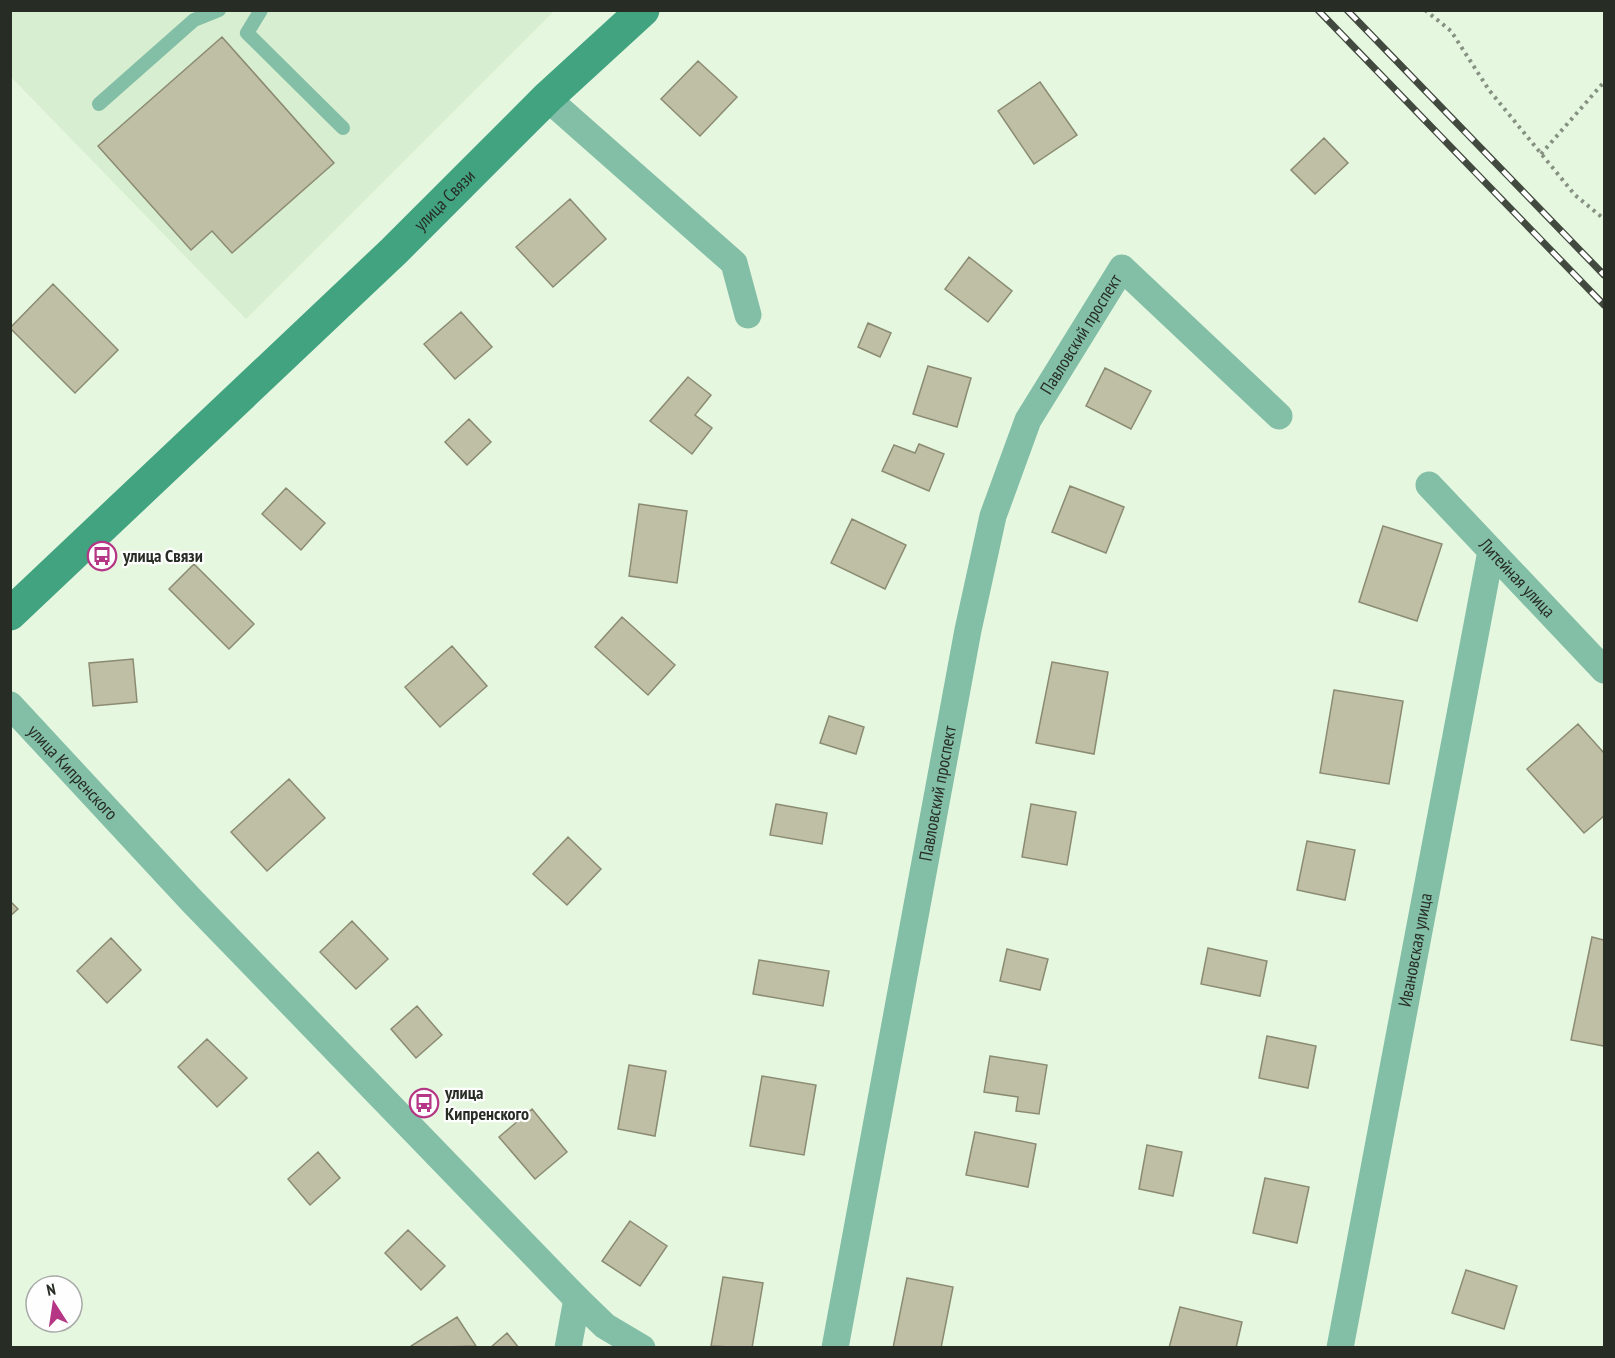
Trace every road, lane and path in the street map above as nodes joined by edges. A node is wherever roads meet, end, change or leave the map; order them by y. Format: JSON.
{"nodes":[{"id":1,"x":219,"y":10,"type":"edge"},
{"id":2,"x":261,"y":10,"type":"edge"},
{"id":3,"x":643,"y":10,"type":"edge"},
{"id":4,"x":1425,"y":10,"type":"edge"},
{"id":5,"x":1605,"y":82,"type":"edge"},
{"id":6,"x":547,"y":98,"type":"junction"},
{"id":7,"x":99,"y":104,"type":"dead end"},
{"id":8,"x":342,"y":129,"type":"dead end"},
{"id":9,"x":1541,"y":154,"type":"junction"},
{"id":10,"x":1605,"y":219,"type":"edge"},
{"id":11,"x":748,"y":315,"type":"dead end"},
{"id":12,"x":1279,"y":416,"type":"dead end"},
{"id":13,"x":1429,"y":485,"type":"dead end"},
{"id":14,"x":1491,"y":551,"type":"junction"},
{"id":15,"x":10,"y":614,"type":"edge"},
{"id":16,"x":1605,"y":670,"type":"edge"},
{"id":17,"x":10,"y":705,"type":"edge"},
{"id":18,"x":577,"y":1299,"type":"junction"},
{"id":19,"x":568,"y":1347,"type":"edge"},
{"id":20,"x":642,"y":1347,"type":"edge"},
{"id":21,"x":835,"y":1347,"type":"edge"},
{"id":22,"x":1340,"y":1347,"type":"edge"}],
"edges":[{"from":1,"to":7,"type":"lane"},
{"from":2,"to":8,"type":"lane"},
{"from":3,"to":6,"type":"main road","name":"улица Связи"},
{"from":4,"to":9,"type":"path"},
{"from":5,"to":9,"type":"path"},
{"from":6,"to":11,"type":"street"},
{"from":6,"to":15,"type":"main road","name":"улица Связи"},
{"from":9,"to":10,"type":"path"},
{"from":12,"to":21,"type":"street","name":"Павловский проспект"},
{"from":13,"to":14,"type":"street","name":"Литейная улица"},
{"from":14,"to":16,"type":"street","name":"Литейная улица"},
{"from":14,"to":22,"type":"street","name":"Ивановская улица"},
{"from":17,"to":18,"type":"street","name":"улица Кипренского"},
{"from":18,"to":19,"type":"street"},
{"from":18,"to":20,"type":"street","name":"улица Кипренского"}]}
